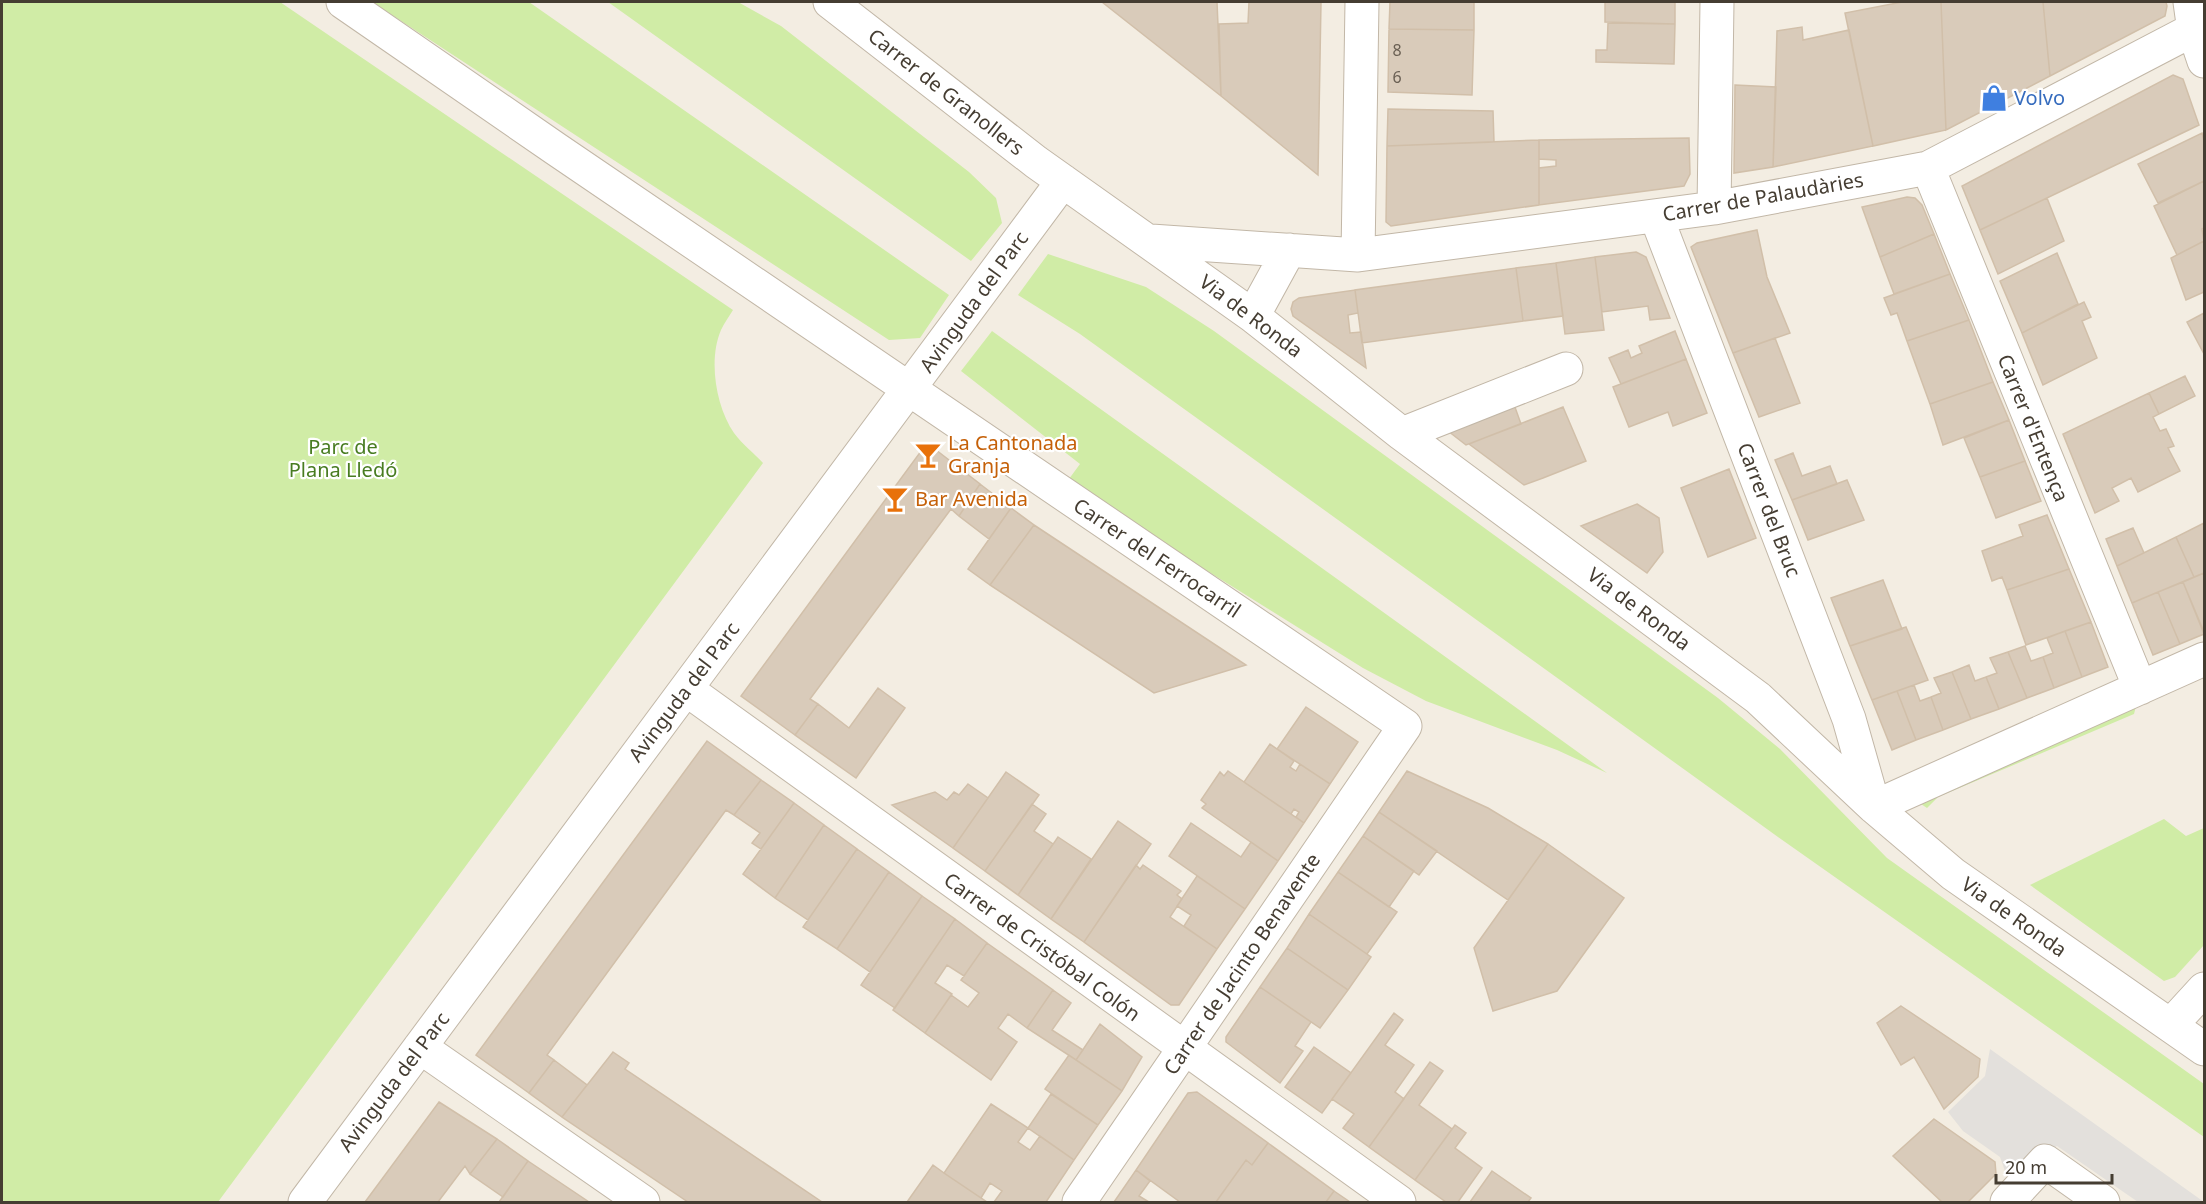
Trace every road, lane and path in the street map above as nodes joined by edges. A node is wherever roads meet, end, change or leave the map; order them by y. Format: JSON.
{"nodes":[{"id":1,"x":343,"y":2,"type":"edge"},
{"id":2,"x":830,"y":2,"type":"edge"},
{"id":3,"x":1362,"y":2,"type":"edge"},
{"id":4,"x":1717,"y":2,"type":"edge"},
{"id":5,"x":2196,"y":19,"type":"edge"},
{"id":6,"x":2205,"y":61,"type":"edge"},
{"id":7,"x":1928,"y":168,"type":"junction"},
{"id":8,"x":1063,"y":181,"type":"junction"},
{"id":9,"x":1714,"y":208,"type":"junction"},
{"id":10,"x":1656,"y":216,"type":"junction"},
{"id":11,"x":1151,"y":241,"type":"junction"},
{"id":12,"x":1289,"y":250,"type":"junction"},
{"id":13,"x":1358,"y":255,"type":"junction"},
{"id":14,"x":1253,"y":316,"type":"junction"},
{"id":15,"x":1566,"y":369,"type":"dead end"},
{"id":16,"x":909,"y":389,"type":"junction"},
{"id":17,"x":1402,"y":434,"type":"junction"},
{"id":18,"x":2205,"y":659,"type":"edge"},
{"id":19,"x":2140,"y":688,"type":"junction"},
{"id":20,"x":686,"y":689,"type":"junction"},
{"id":21,"x":1405,"y":726,"type":"joint"},
{"id":22,"x":1874,"y":807,"type":"junction"},
{"id":23,"x":2205,"y":989,"type":"edge"},
{"id":24,"x":2171,"y":1025,"type":"junction"},
{"id":25,"x":420,"y":1047,"type":"junction"},
{"id":26,"x":1184,"y":1049,"type":"junction"},
{"id":27,"x":2205,"y":1049,"type":"edge"},
{"id":28,"x":305,"y":1203,"type":"edge"},
{"id":29,"x":643,"y":1203,"type":"edge"},
{"id":30,"x":1079,"y":1203,"type":"edge"},
{"id":31,"x":1400,"y":1203,"type":"edge"},
{"id":32,"x":2007,"y":1203,"type":"edge"},
{"id":33,"x":2103,"y":1203,"type":"edge"}],
"edges":[{"from":1,"to":16,"type":"street","name":"Carrer del Ferrocarril"},
{"from":2,"to":8,"type":"street","name":"Carrer de Granollers"},
{"from":3,"to":13,"type":"street"},
{"from":4,"to":9,"type":"street"},
{"from":5,"to":6,"type":"street"},
{"from":5,"to":7,"type":"street","name":"Carrer de Palaudàries"},
{"from":7,"to":9,"type":"street","name":"Carrer de Palaudàries"},
{"from":7,"to":19,"type":"street","name":"Carrer d'Entença"},
{"from":8,"to":11,"type":"street","name":"Via de Ronda"},
{"from":8,"to":16,"type":"street","name":"Avinguda del Parc"},
{"from":9,"to":10,"type":"street","name":"Carrer de Palaudàries"},
{"from":10,"to":13,"type":"street","name":"Carrer de Palaudàries"},
{"from":10,"to":22,"type":"street","name":"Carrer del Bruc"},
{"from":11,"to":12,"type":"street","name":"Carrer de Palaudàries"},
{"from":11,"to":14,"type":"street","name":"Via de Ronda"},
{"from":12,"to":13,"type":"street","name":"Carrer de Palaudàries"},
{"from":12,"to":14,"type":"street"},
{"from":14,"to":17,"type":"street","name":"Via de Ronda"},
{"from":15,"to":17,"type":"street"},
{"from":16,"to":20,"type":"street","name":"Avinguda del Parc"},
{"from":16,"to":21,"type":"street","name":"Carrer del Ferrocarril"},
{"from":17,"to":22,"type":"street","name":"Via de Ronda"},
{"from":18,"to":19,"type":"street"},
{"from":19,"to":22,"type":"street"},
{"from":20,"to":25,"type":"street","name":"Avinguda del Parc"},
{"from":20,"to":26,"type":"street","name":"Carrer de Cristóbal Colón"},
{"from":21,"to":26,"type":"street","name":"Carrer de Jacinto Benavente"},
{"from":22,"to":24,"type":"street","name":"Via de Ronda"},
{"from":23,"to":24,"type":"street"},
{"from":24,"to":27,"type":"street","name":"Via de Ronda"},
{"from":25,"to":28,"type":"street","name":"Avinguda del Parc"},
{"from":25,"to":29,"type":"street"},
{"from":26,"to":30,"type":"street","name":"Carrer de Jacinto Benavente"},
{"from":26,"to":31,"type":"street","name":"Carrer de Cristóbal Colón"},
{"from":32,"to":33,"type":"street"}]}
